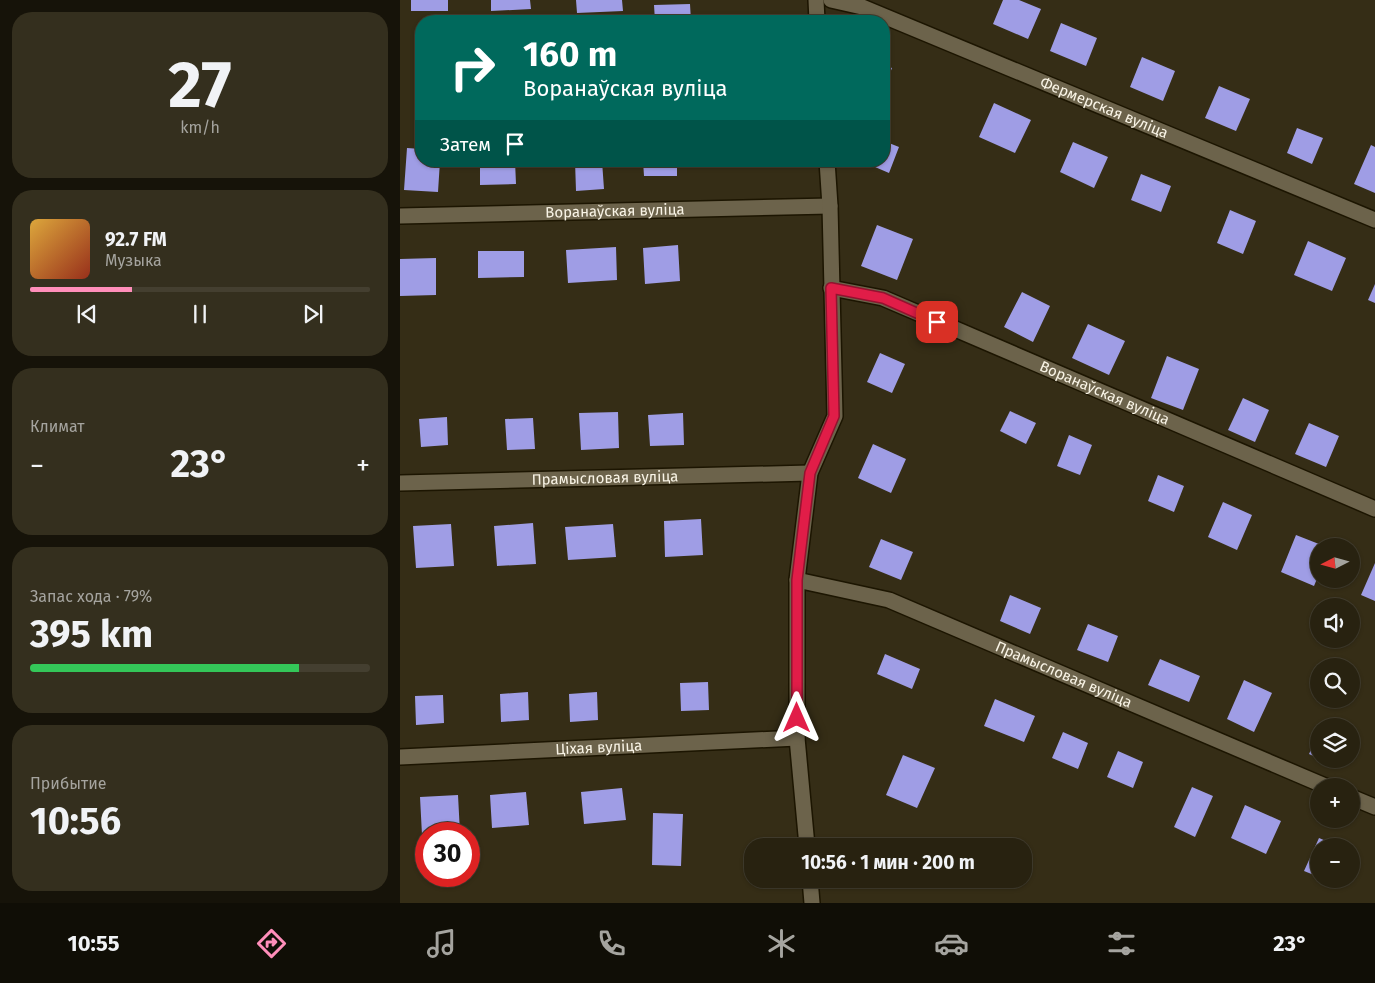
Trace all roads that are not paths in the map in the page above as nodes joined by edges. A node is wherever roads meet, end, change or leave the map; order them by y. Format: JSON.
{"nodes":[{"id":1,"x":816,"y":0,"type":"edge"},
{"id":2,"x":831,"y":0,"type":"edge"},
{"id":3,"x":817,"y":15,"type":"edge"},
{"id":4,"x":881,"y":15,"type":"edge"},
{"id":5,"x":890,"y":19,"type":"edge"},
{"id":6,"x":827,"y":167,"type":"edge"},
{"id":7,"x":830,"y":206,"type":"junction"},
{"id":8,"x":400,"y":216,"type":"edge"},
{"id":9,"x":1375,"y":220,"type":"edge"},
{"id":10,"x":831,"y":288,"type":"junction"},
{"id":11,"x":810,"y":473,"type":"junction"},
{"id":12,"x":400,"y":483,"type":"edge"},
{"id":13,"x":1375,"y":509,"type":"edge"},
{"id":14,"x":797,"y":580,"type":"junction"},
{"id":15,"x":797,"y":738,"type":"junction"},
{"id":16,"x":400,"y":757,"type":"edge"},
{"id":17,"x":1310,"y":780,"type":"edge"},
{"id":18,"x":1360,"y":801,"type":"edge"},
{"id":19,"x":1375,"y":807,"type":"edge"},
{"id":20,"x":806,"y":838,"type":"edge"},
{"id":21,"x":811,"y":888,"type":"edge"},
{"id":22,"x":812,"y":903,"type":"edge"}],
"edges":[{"from":1,"to":3,"type":"street"},
{"from":2,"to":4,"type":"street","name":"Фермерская вуліца"},
{"from":5,"to":9,"type":"street","name":"Фермерская вуліца"},
{"from":6,"to":7,"type":"street"},
{"from":7,"to":8,"type":"street","name":"Воранаўская вуліца"},
{"from":7,"to":10,"type":"street"},
{"from":10,"to":11,"type":"street"},
{"from":10,"to":13,"type":"street","name":"Воранаўская вуліца"},
{"from":11,"to":12,"type":"street","name":"Прамысловая вуліца"},
{"from":11,"to":14,"type":"street"},
{"from":14,"to":15,"type":"street"},
{"from":14,"to":17,"type":"street","name":"Прамысловая вуліца"},
{"from":15,"to":16,"type":"street","name":"Ціхая вуліца"},
{"from":15,"to":20,"type":"street"},
{"from":18,"to":19,"type":"street"},
{"from":21,"to":22,"type":"street"}]}
